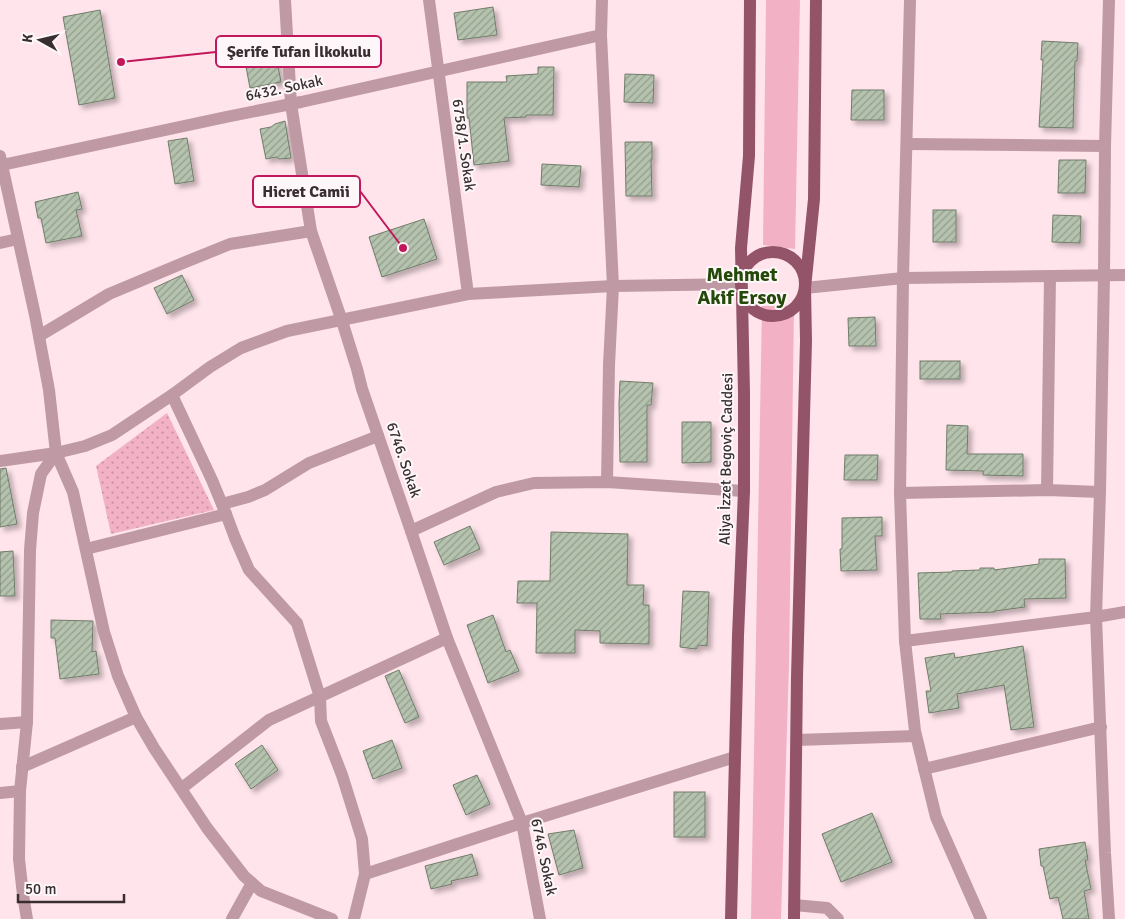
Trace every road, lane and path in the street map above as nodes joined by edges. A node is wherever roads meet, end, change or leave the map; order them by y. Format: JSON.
{"nodes":[{"id":1,"x":285,"y":0,"type":"edge"},
{"id":2,"x":429,"y":0,"type":"edge"},
{"id":3,"x":602,"y":0,"type":"edge"},
{"id":4,"x":750,"y":0,"type":"edge"},
{"id":5,"x":816,"y":0,"type":"edge"},
{"id":6,"x":910,"y":0,"type":"edge"},
{"id":7,"x":1109,"y":0,"type":"edge"},
{"id":8,"x":601,"y":35,"type":"junction"},
{"id":9,"x":438,"y":72,"type":"junction"},
{"id":10,"x":290,"y":104,"type":"junction"},
{"id":11,"x":907,"y":144,"type":"junction"},
{"id":12,"x":1105,"y":146,"type":"junction"},
{"id":13,"x":1,"y":160,"type":"edge"},
{"id":14,"x":311,"y":231,"type":"junction"},
{"id":15,"x":18,"y":239,"type":"junction"},
{"id":16,"x":0,"y":243,"type":"edge"},
{"id":17,"x":1125,"y":275,"type":"edge"},
{"id":18,"x":1104,"y":276,"type":"junction"},
{"id":19,"x":1050,"y":277,"type":"junction"},
{"id":20,"x":903,"y":278,"type":"junction"},
{"id":21,"x":741,"y":284,"type":"junction"},
{"id":22,"x":613,"y":286,"type":"junction"},
{"id":23,"x":806,"y":288,"type":"junction"},
{"id":24,"x":468,"y":294,"type":"junction"},
{"id":25,"x":342,"y":320,"type":"junction"},
{"id":26,"x":39,"y":336,"type":"junction"},
{"id":27,"x":172,"y":395,"type":"junction"},
{"id":28,"x":378,"y":436,"type":"junction"},
{"id":29,"x":56,"y":453,"type":"junction"},
{"id":30,"x":0,"y":461,"type":"edge"},
{"id":31,"x":607,"y":482,"type":"junction"},
{"id":32,"x":1047,"y":490,"type":"junction"},
{"id":33,"x":744,"y":492,"type":"junction"},
{"id":34,"x":1100,"y":492,"type":"junction"},
{"id":35,"x":900,"y":493,"type":"junction"},
{"id":36,"x":224,"y":509,"type":"junction"},
{"id":37,"x":411,"y":531,"type":"junction"},
{"id":38,"x":86,"y":549,"type":"junction"},
{"id":39,"x":1125,"y":612,"type":"edge"},
{"id":40,"x":1096,"y":617,"type":"junction"},
{"id":41,"x":447,"y":638,"type":"junction"},
{"id":42,"x":905,"y":641,"type":"junction"},
{"id":43,"x":320,"y":697,"type":"junction"},
{"id":44,"x":136,"y":717,"type":"junction"},
{"id":45,"x":26,"y":722,"type":"junction"},
{"id":46,"x":0,"y":724,"type":"edge"},
{"id":47,"x":1100,"y":727,"type":"junction"},
{"id":48,"x":916,"y":736,"type":"junction"},
{"id":49,"x":797,"y":740,"type":"junction"},
{"id":50,"x":735,"y":757,"type":"junction"},
{"id":51,"x":22,"y":767,"type":"junction"},
{"id":52,"x":924,"y":769,"type":"junction"},
{"id":53,"x":182,"y":788,"type":"junction"},
{"id":54,"x":20,"y":791,"type":"junction"},
{"id":55,"x":0,"y":793,"type":"edge"},
{"id":56,"x":522,"y":823,"type":"junction"},
{"id":57,"x":365,"y":874,"type":"junction"},
{"id":58,"x":252,"y":883,"type":"junction"},
{"id":59,"x":794,"y":905,"type":"junction"},
{"id":60,"x":27,"y":919,"type":"edge"},
{"id":61,"x":232,"y":919,"type":"edge"},
{"id":62,"x":332,"y":919,"type":"edge"},
{"id":63,"x":354,"y":919,"type":"edge"},
{"id":64,"x":540,"y":919,"type":"edge"},
{"id":65,"x":731,"y":919,"type":"edge"},
{"id":66,"x":794,"y":919,"type":"edge"},
{"id":67,"x":838,"y":919,"type":"edge"},
{"id":68,"x":981,"y":919,"type":"edge"},
{"id":69,"x":1109,"y":919,"type":"edge"}],
"edges":[{"from":1,"to":10,"type":"street","name":"6746. Sokak"},
{"from":2,"to":9,"type":"street","name":"6758/1. Sokak"},
{"from":3,"to":8,"type":"street"},
{"from":4,"to":21,"type":"main road","name":"Aliya İzzet Begoviç Caddesi"},
{"from":5,"to":23,"type":"main road"},
{"from":6,"to":11,"type":"street"},
{"from":7,"to":12,"type":"street"},
{"from":8,"to":9,"type":"street","name":"6432. Sokak"},
{"from":8,"to":22,"type":"street"},
{"from":9,"to":10,"type":"street","name":"6432. Sokak"},
{"from":9,"to":24,"type":"street","name":"6758/1. Sokak"},
{"from":10,"to":13,"type":"street","name":"6432. Sokak"},
{"from":10,"to":14,"type":"street","name":"6746. Sokak"},
{"from":11,"to":12,"type":"street"},
{"from":11,"to":20,"type":"street"},
{"from":12,"to":18,"type":"street"},
{"from":13,"to":15,"type":"street"},
{"from":14,"to":25,"type":"street","name":"6746. Sokak"},
{"from":14,"to":26,"type":"street"},
{"from":15,"to":16,"type":"street"},
{"from":15,"to":26,"type":"street"},
{"from":17,"to":18,"type":"street"},
{"from":18,"to":19,"type":"street"},
{"from":18,"to":34,"type":"street"},
{"from":19,"to":20,"type":"street"},
{"from":19,"to":32,"type":"street"},
{"from":20,"to":23,"type":"street"},
{"from":20,"to":35,"type":"street"},
{"from":21,"to":22,"type":"street"},
{"from":21,"to":23,"type":"main road"},
{"from":21,"to":23,"type":"main road"},
{"from":21,"to":33,"type":"main road","name":"Aliya İzzet Begoviç Caddesi"},
{"from":22,"to":24,"type":"street"},
{"from":22,"to":31,"type":"street"},
{"from":23,"to":49,"type":"main road"},
{"from":24,"to":25,"type":"street"},
{"from":25,"to":27,"type":"street"},
{"from":25,"to":28,"type":"street","name":"6746. Sokak"},
{"from":26,"to":29,"type":"street"},
{"from":27,"to":29,"type":"street"},
{"from":27,"to":36,"type":"street"},
{"from":28,"to":36,"type":"street"},
{"from":28,"to":37,"type":"street","name":"6746. Sokak"},
{"from":29,"to":30,"type":"street"},
{"from":29,"to":38,"type":"street"},
{"from":29,"to":45,"type":"street"},
{"from":31,"to":33,"type":"street"},
{"from":31,"to":37,"type":"street"},
{"from":32,"to":34,"type":"street"},
{"from":32,"to":35,"type":"street"},
{"from":33,"to":50,"type":"main road","name":"Aliya İzzet Begoviç Caddesi"},
{"from":34,"to":40,"type":"street"},
{"from":35,"to":42,"type":"street"},
{"from":36,"to":38,"type":"street"},
{"from":36,"to":43,"type":"street"},
{"from":37,"to":41,"type":"street","name":"6746. Sokak"},
{"from":38,"to":44,"type":"street"},
{"from":39,"to":40,"type":"street"},
{"from":40,"to":42,"type":"street"},
{"from":40,"to":47,"type":"street"},
{"from":41,"to":43,"type":"street"},
{"from":41,"to":56,"type":"street","name":"6746. Sokak"},
{"from":42,"to":48,"type":"street"},
{"from":43,"to":53,"type":"street"},
{"from":43,"to":57,"type":"street"},
{"from":44,"to":51,"type":"street"},
{"from":44,"to":53,"type":"street"},
{"from":45,"to":46,"type":"street"},
{"from":45,"to":51,"type":"street"},
{"from":47,"to":52,"type":"street"},
{"from":47,"to":69,"type":"street"},
{"from":48,"to":49,"type":"street"},
{"from":48,"to":52,"type":"street"},
{"from":49,"to":59,"type":"main road"},
{"from":50,"to":56,"type":"street"},
{"from":50,"to":65,"type":"main road","name":"Aliya İzzet Begoviç Caddesi"},
{"from":51,"to":54,"type":"street"},
{"from":52,"to":68,"type":"street"},
{"from":53,"to":58,"type":"street"},
{"from":54,"to":55,"type":"street"},
{"from":54,"to":60,"type":"street"},
{"from":56,"to":57,"type":"street"},
{"from":56,"to":64,"type":"street","name":"6746. Sokak"},
{"from":57,"to":63,"type":"street"},
{"from":58,"to":61,"type":"street"},
{"from":58,"to":62,"type":"street"},
{"from":59,"to":66,"type":"main road"},
{"from":59,"to":67,"type":"street"}]}
